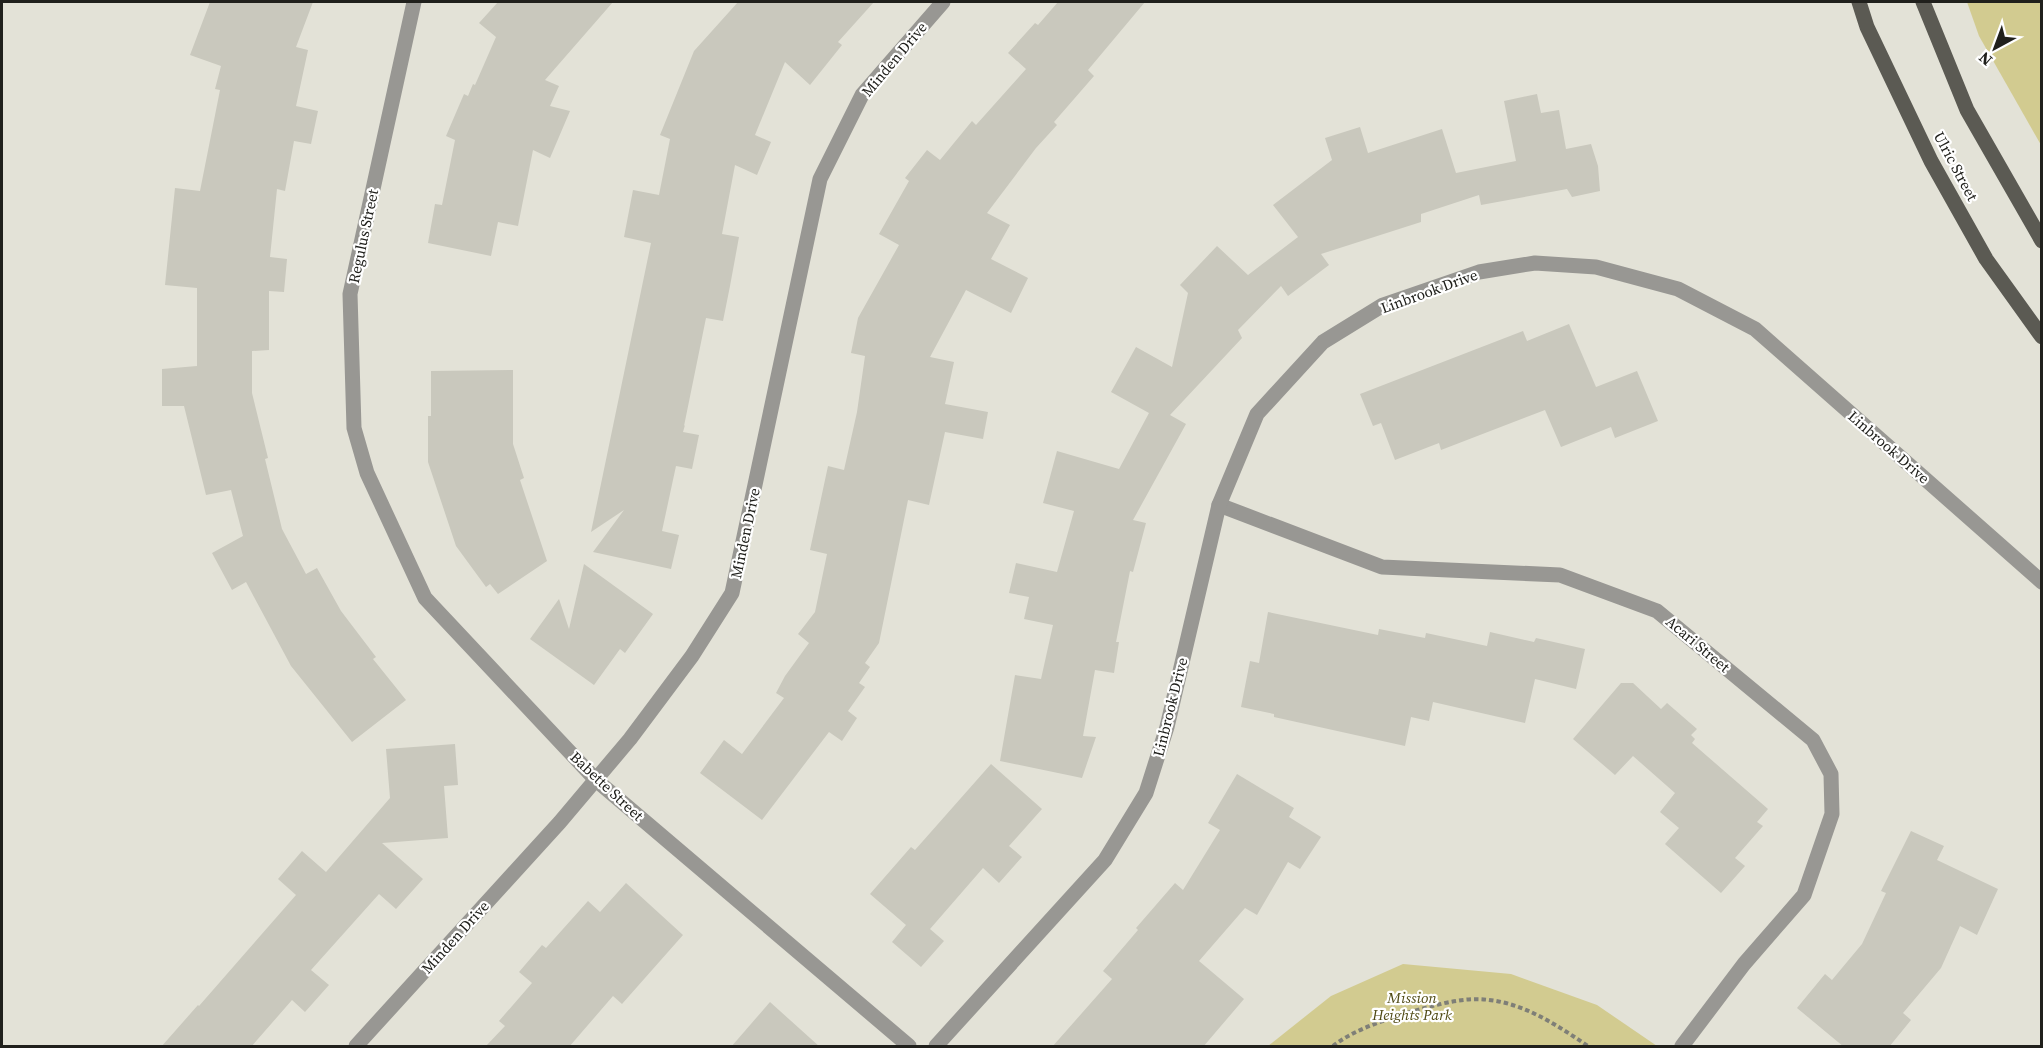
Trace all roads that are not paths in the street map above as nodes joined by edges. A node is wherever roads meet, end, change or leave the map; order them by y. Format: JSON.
{"nodes":[{"id":1,"x":414,"y":2,"type":"edge"},
{"id":2,"x":943,"y":2,"type":"edge"},
{"id":3,"x":1858,"y":2,"type":"edge"},
{"id":4,"x":1923,"y":2,"type":"edge"},
{"id":5,"x":2042,"y":241,"type":"edge"},
{"id":6,"x":2042,"y":337,"type":"edge"},
{"id":7,"x":367,"y":473,"type":"joint"},
{"id":8,"x":1219,"y":505,"type":"junction"},
{"id":9,"x":2042,"y":582,"type":"edge"},
{"id":10,"x":596,"y":780,"type":"junction"},
{"id":11,"x":356,"y":1047,"type":"edge"},
{"id":12,"x":909,"y":1047,"type":"edge"},
{"id":13,"x":936,"y":1047,"type":"edge"},
{"id":14,"x":1682,"y":1047,"type":"edge"}],
"edges":[{"from":1,"to":7,"type":"street","name":"Regulus Street"},
{"from":2,"to":10,"type":"street","name":"Minden Drive"},
{"from":3,"to":6,"type":"main road","name":"Ulric Street"},
{"from":4,"to":5,"type":"main road"},
{"from":7,"to":10,"type":"street","name":"Babette Street"},
{"from":8,"to":9,"type":"street","name":"Linbrook Drive"},
{"from":8,"to":13,"type":"street","name":"Linbrook Drive"},
{"from":8,"to":14,"type":"street","name":"Acari Street"},
{"from":10,"to":11,"type":"street","name":"Minden Drive"},
{"from":10,"to":12,"type":"street","name":"Babette Street"}]}
